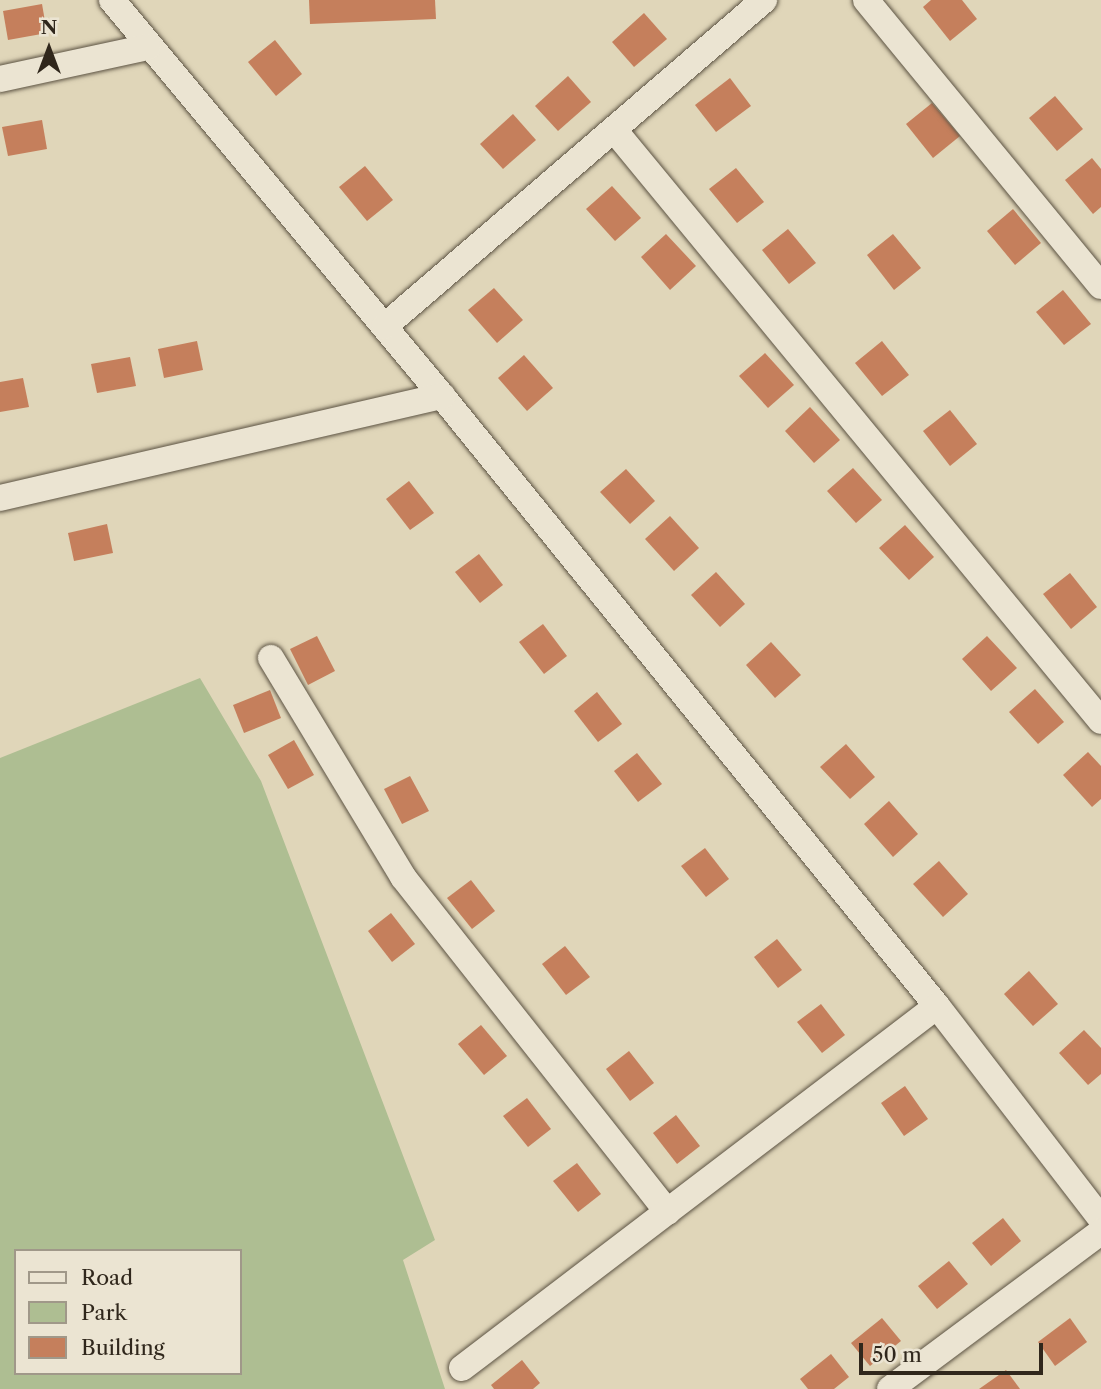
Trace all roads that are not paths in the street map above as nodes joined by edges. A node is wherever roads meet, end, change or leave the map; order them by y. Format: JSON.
{"nodes":[{"id":1,"x":112,"y":0,"type":"edge"},
{"id":2,"x":764,"y":0,"type":"edge"},
{"id":3,"x":866,"y":0,"type":"edge"},
{"id":4,"x":148,"y":47,"type":"junction"},
{"id":5,"x":0,"y":79,"type":"edge"},
{"id":6,"x":615,"y":131,"type":"junction"},
{"id":7,"x":1101,"y":286,"type":"edge"},
{"id":8,"x":385,"y":326,"type":"junction"},
{"id":9,"x":442,"y":396,"type":"junction"},
{"id":10,"x":0,"y":498,"type":"edge"},
{"id":11,"x":271,"y":659,"type":"dead end"},
{"id":12,"x":1101,"y":721,"type":"edge"},
{"id":13,"x":937,"y":1006,"type":"junction"},
{"id":14,"x":668,"y":1212,"type":"junction"},
{"id":15,"x":1101,"y":1219,"type":"edge"},
{"id":16,"x":1101,"y":1232,"type":"edge"},
{"id":17,"x":462,"y":1368,"type":"dead end"},
{"id":18,"x":890,"y":1389,"type":"edge"}],
"edges":[{"from":1,"to":4,"type":"street"},
{"from":2,"to":6,"type":"street"},
{"from":3,"to":7,"type":"street"},
{"from":4,"to":5,"type":"street"},
{"from":4,"to":8,"type":"street"},
{"from":6,"to":8,"type":"street"},
{"from":6,"to":12,"type":"street"},
{"from":8,"to":9,"type":"street"},
{"from":9,"to":10,"type":"street"},
{"from":9,"to":13,"type":"street"},
{"from":11,"to":14,"type":"street"},
{"from":13,"to":14,"type":"street"},
{"from":13,"to":15,"type":"street"},
{"from":14,"to":17,"type":"street"},
{"from":16,"to":18,"type":"street"}]}
